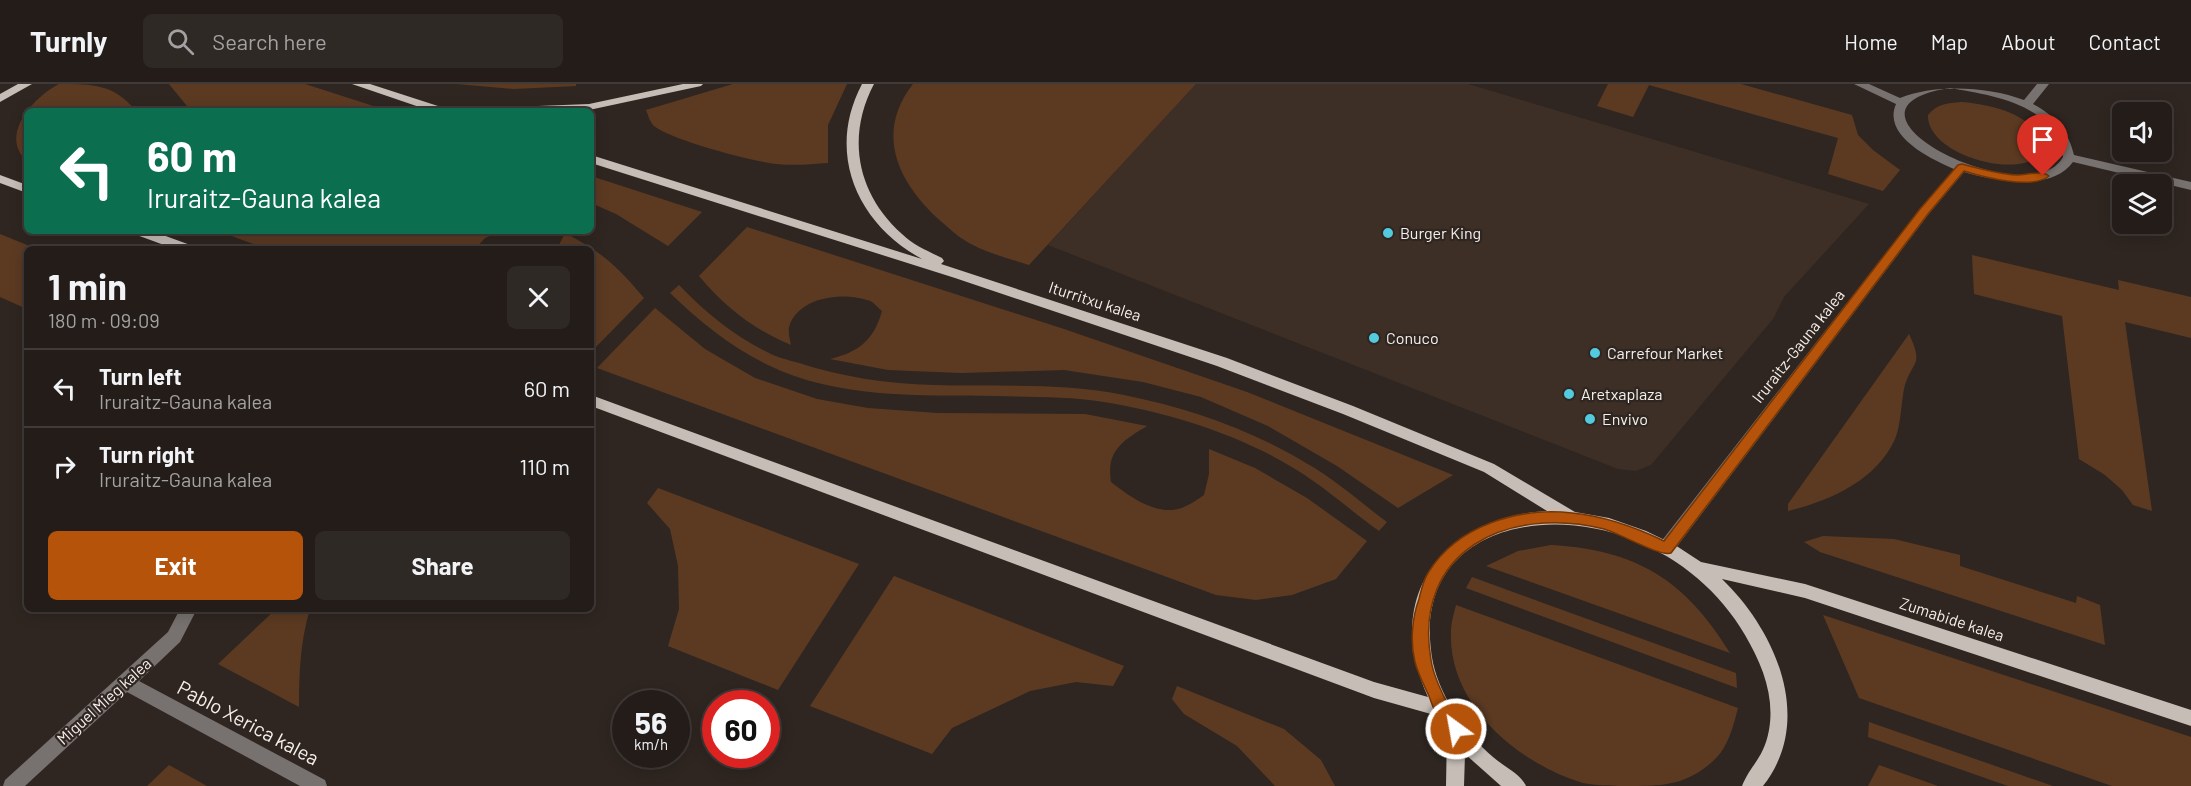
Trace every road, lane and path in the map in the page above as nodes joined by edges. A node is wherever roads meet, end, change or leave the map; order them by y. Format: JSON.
{"nodes":[{"id":1,"x":26,"y":84,"type":"edge"},
{"id":2,"x":357,"y":84,"type":"edge"},
{"id":3,"x":697,"y":84,"type":"edge"},
{"id":4,"x":868,"y":84,"type":"edge"},
{"id":5,"x":1860,"y":84,"type":"edge"},
{"id":6,"x":2042,"y":86,"type":"edge"},
{"id":7,"x":0,"y":99,"type":"edge"},
{"id":8,"x":1900,"y":102,"type":"junction"},
{"id":9,"x":2026,"y":105,"type":"junction"},
{"id":10,"x":434,"y":108,"type":"edge"},
{"id":11,"x":552,"y":108,"type":"edge"},
{"id":12,"x":2069,"y":157,"type":"junction"},
{"id":13,"x":594,"y":160,"type":"edge"},
{"id":14,"x":1962,"y":167,"type":"junction"},
{"id":15,"x":0,"y":179,"type":"edge"},
{"id":16,"x":2191,"y":186,"type":"edge"},
{"id":17,"x":24,"y":188,"type":"edge"},
{"id":18,"x":148,"y":234,"type":"edge"},
{"id":19,"x":180,"y":246,"type":"edge"},
{"id":20,"x":960,"y":275,"type":"junction"},
{"id":21,"x":594,"y":401,"type":"edge"},
{"id":22,"x":1571,"y":518,"type":"junction"},
{"id":23,"x":1666,"y":548,"type":"junction"},
{"id":24,"x":1697,"y":568,"type":"junction"},
{"id":25,"x":187,"y":612,"type":"edge"},
{"id":26,"x":125,"y":682,"type":"junction"},
{"id":27,"x":1442,"y":709,"type":"junction"},
{"id":28,"x":2191,"y":718,"type":"edge"},
{"id":29,"x":1456,"y":729,"type":"junction"},
{"id":30,"x":12,"y":786,"type":"edge"},
{"id":31,"x":318,"y":786,"type":"edge"},
{"id":32,"x":1455,"y":786,"type":"edge"},
{"id":33,"x":1517,"y":786,"type":"edge"},
{"id":34,"x":1750,"y":786,"type":"edge"}],
"edges":[{"from":1,"to":7,"type":"main road"},
{"from":2,"to":10,"type":"main road"},
{"from":3,"to":11,"type":"main road"},
{"from":4,"to":20,"type":"main road"},
{"from":5,"to":8,"type":"street"},
{"from":6,"to":9,"type":"street"},
{"from":8,"to":9,"type":"street"},
{"from":8,"to":14,"type":"street"},
{"from":9,"to":12,"type":"street"},
{"from":12,"to":14,"type":"street"},
{"from":12,"to":16,"type":"street"},
{"from":13,"to":20,"type":"main road","name":"Iturritxu kalea"},
{"from":14,"to":23,"type":"street","name":"Iruraitz-Gauna kalea"},
{"from":15,"to":17,"type":"main road"},
{"from":18,"to":19,"type":"main road"},
{"from":20,"to":22,"type":"main road","name":"Iturritxu kalea"},
{"from":21,"to":27,"type":"main road"},
{"from":22,"to":23,"type":"main road"},
{"from":22,"to":27,"type":"main road"},
{"from":23,"to":24,"type":"main road"},
{"from":24,"to":28,"type":"main road","name":"Zumabide kalea"},
{"from":24,"to":34,"type":"main road"},
{"from":25,"to":26,"type":"street","name":"Miguel Mieg kalea"},
{"from":26,"to":30,"type":"street","name":"Miguel Mieg kalea"},
{"from":26,"to":31,"type":"street","name":"Pablo Xerica kalea"},
{"from":27,"to":29,"type":"main road"},
{"from":29,"to":32,"type":"main road"},
{"from":29,"to":33,"type":"main road"}]}
